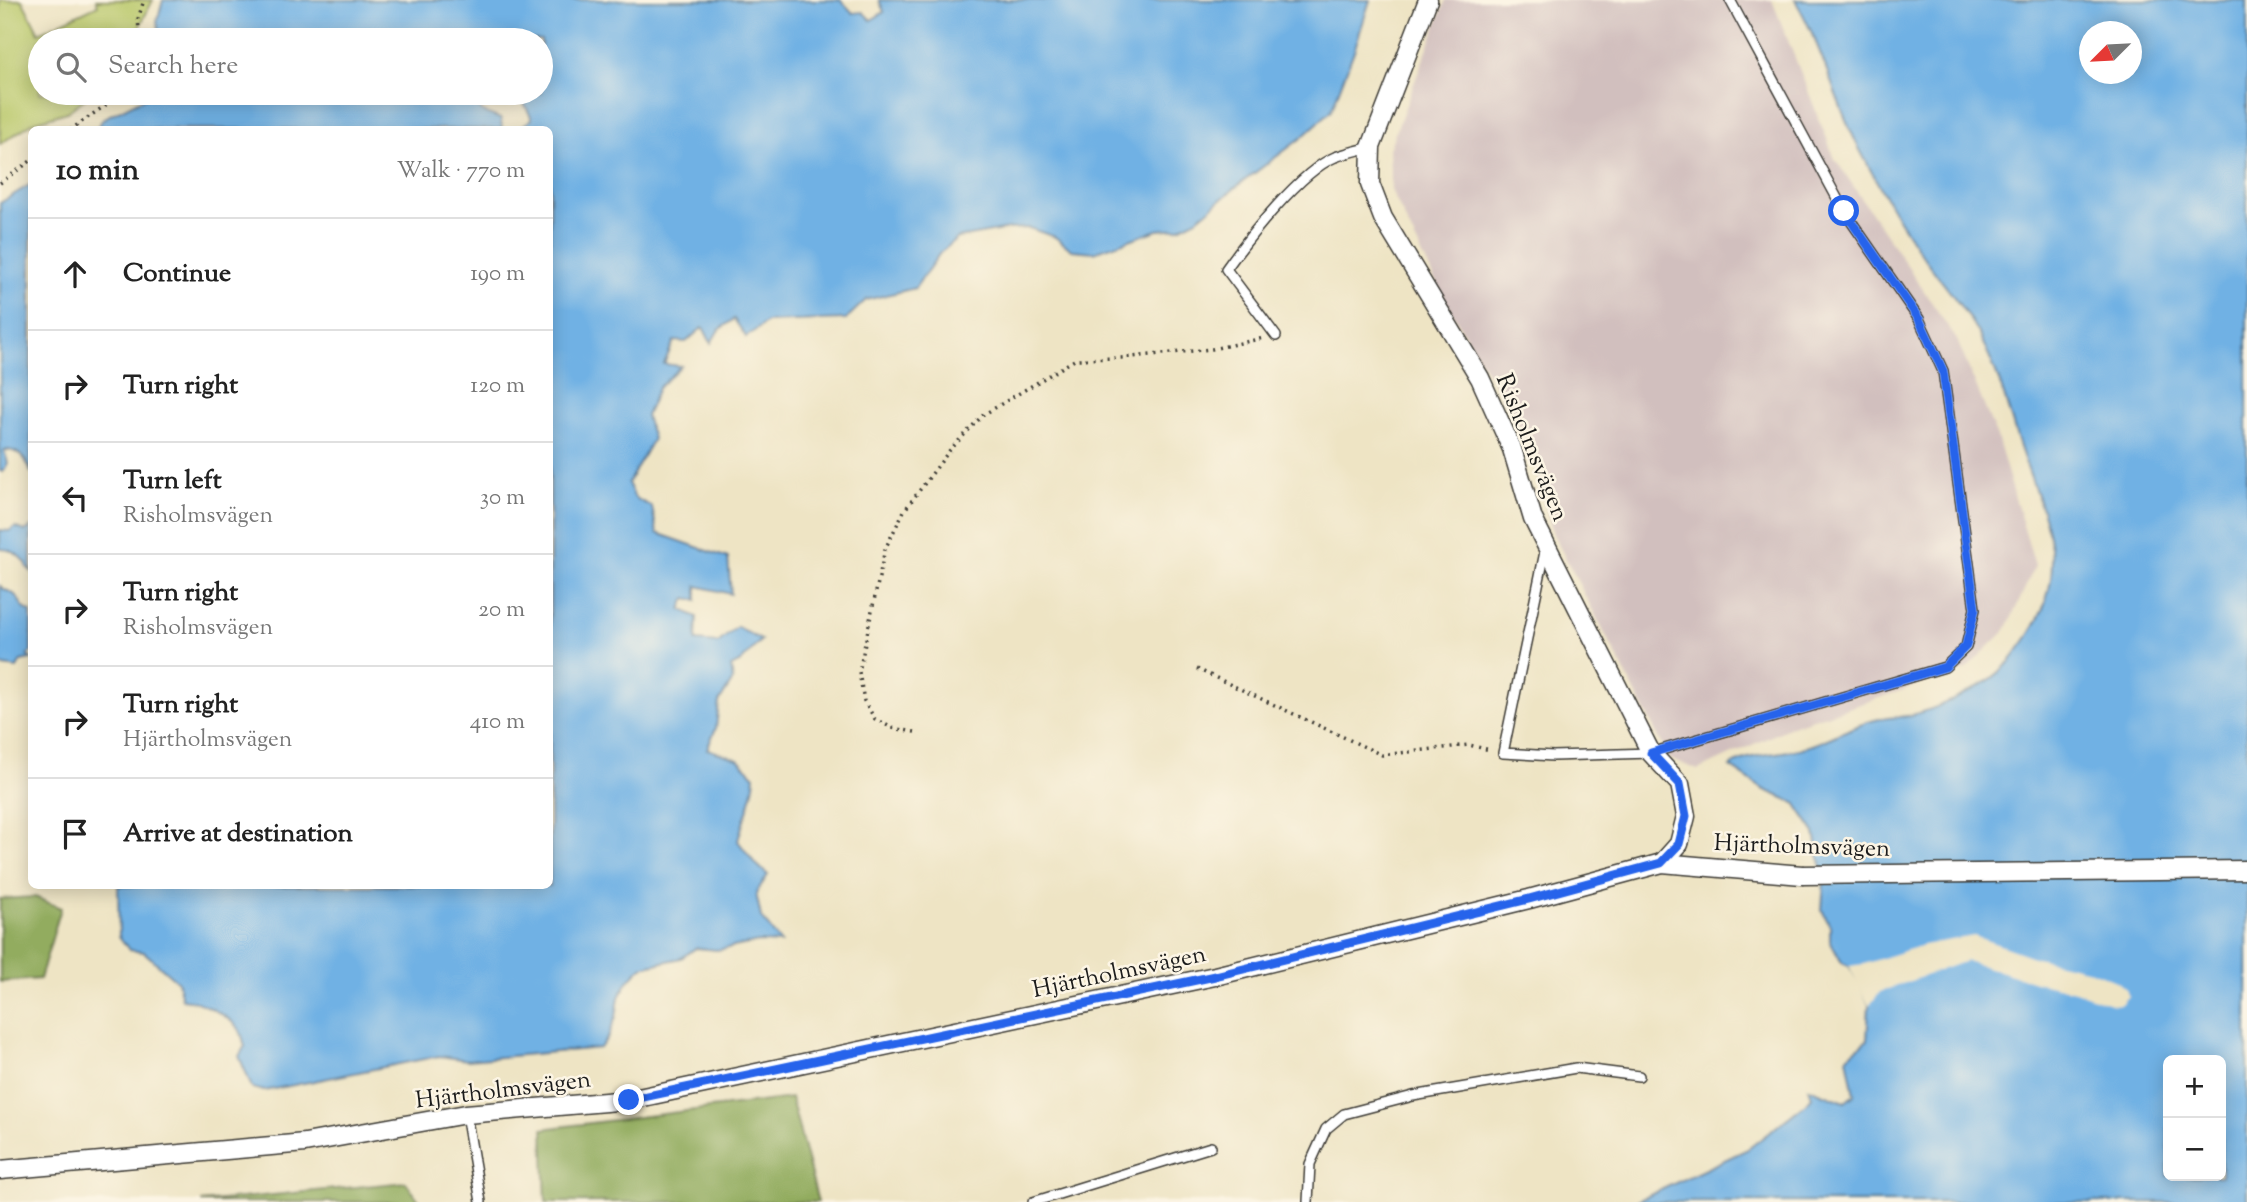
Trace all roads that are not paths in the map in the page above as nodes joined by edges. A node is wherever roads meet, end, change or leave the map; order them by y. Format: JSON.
{"nodes":[{"id":1,"x":1428,"y":0,"type":"edge"},
{"id":2,"x":1730,"y":0,"type":"edge"},
{"id":3,"x":1371,"y":147,"type":"junction"},
{"id":4,"x":1276,"y":336,"type":"road end"},
{"id":5,"x":1546,"y":545,"type":"junction"},
{"id":6,"x":1651,"y":753,"type":"junction"},
{"id":7,"x":1661,"y":863,"type":"junction"},
{"id":8,"x":2247,"y":870,"type":"edge"},
{"id":9,"x":1639,"y":1076,"type":"dead end"},
{"id":10,"x":466,"y":1114,"type":"junction"},
{"id":11,"x":1211,"y":1147,"type":"dead end"},
{"id":12,"x":0,"y":1170,"type":"edge"},
{"id":13,"x":481,"y":1199,"type":"edge"},
{"id":14,"x":1033,"y":1202,"type":"edge"},
{"id":15,"x":1308,"y":1202,"type":"edge"}],
"edges":[{"from":1,"to":3,"type":"street","name":"Risholmsvägen"},
{"from":2,"to":6,"type":"lane"},
{"from":3,"to":4,"type":"lane"},
{"from":3,"to":5,"type":"street","name":"Risholmsvägen"},
{"from":5,"to":6,"type":"street","name":"Risholmsvägen"},
{"from":5,"to":6,"type":"lane"},
{"from":6,"to":7,"type":"street","name":"Risholmsvägen"},
{"from":7,"to":8,"type":"street","name":"Hjärtholmsvägen","bridge":true},
{"from":7,"to":10,"type":"street","name":"Hjärtholmsvägen"},
{"from":9,"to":15,"type":"lane"},
{"from":10,"to":12,"type":"street","name":"Hjärtholmsvägen"},
{"from":10,"to":13,"type":"lane"},
{"from":11,"to":14,"type":"lane"}]}
